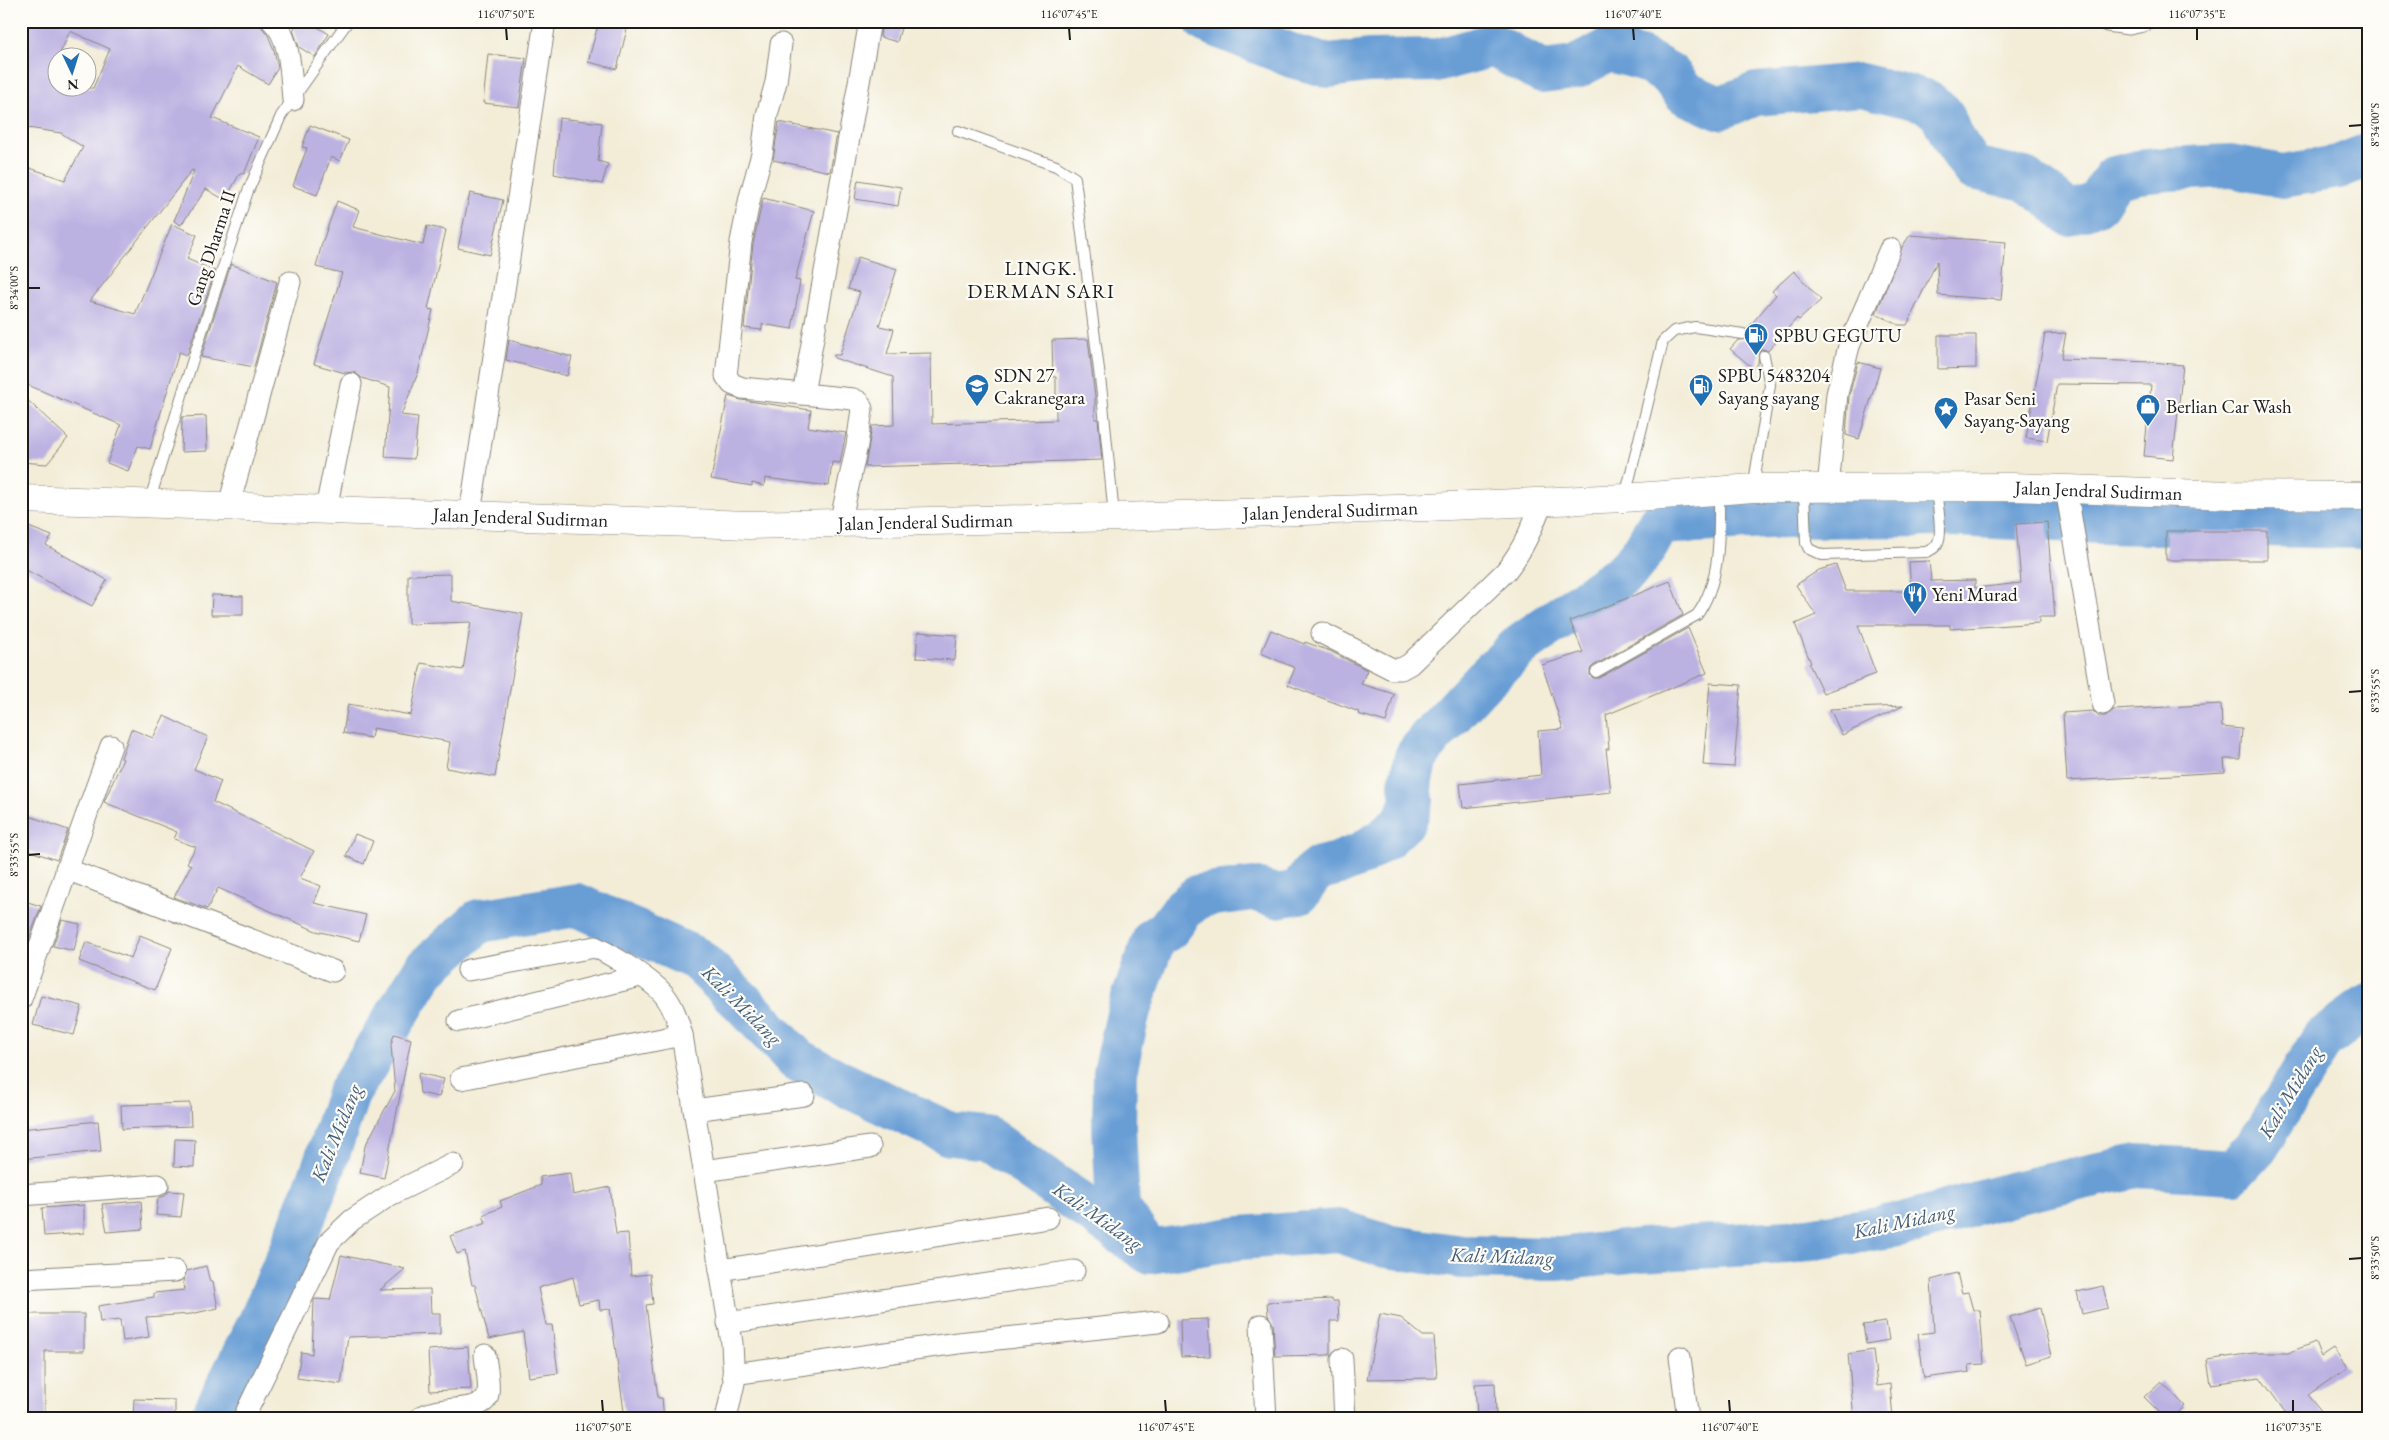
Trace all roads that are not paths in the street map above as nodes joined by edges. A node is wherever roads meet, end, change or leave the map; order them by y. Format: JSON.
{"nodes":[{"id":1,"x":272,"y":21,"type":"edge"},
{"id":2,"x":348,"y":21,"type":"edge"},
{"id":3,"x":545,"y":21,"type":"edge"},
{"id":4,"x":870,"y":21,"type":"edge"},
{"id":5,"x":2108,"y":21,"type":"edge"},
{"id":6,"x":2143,"y":21,"type":"edge"},
{"id":7,"x":782,"y":44,"type":"dead end"},
{"id":8,"x":293,"y":100,"type":"junction"},
{"id":9,"x":958,"y":131,"type":"dead end"},
{"id":10,"x":1890,"y":249,"type":"dead end"},
{"id":11,"x":290,"y":282,"type":"dead end"},
{"id":12,"x":1743,"y":334,"type":"dead end"},
{"id":13,"x":1764,"y":356,"type":"dead end"},
{"id":14,"x":351,"y":384,"type":"dead end"},
{"id":15,"x":803,"y":394,"type":"junction"},
{"id":16,"x":1753,"y":488,"type":"junction"},
{"id":17,"x":1812,"y":495,"type":"junction"},
{"id":18,"x":1937,"y":496,"type":"junction"},
{"id":19,"x":2368,"y":496,"type":"edge"},
{"id":20,"x":1624,"y":498,"type":"junction"},
{"id":21,"x":21,"y":499,"type":"edge"},
{"id":22,"x":1542,"y":502,"type":"junction"},
{"id":23,"x":1719,"y":502,"type":"junction"},
{"id":24,"x":148,"y":504,"type":"junction"},
{"id":25,"x":228,"y":505,"type":"junction"},
{"id":26,"x":326,"y":509,"type":"junction"},
{"id":27,"x":2070,"y":510,"type":"junction"},
{"id":28,"x":470,"y":514,"type":"junction"},
{"id":29,"x":1114,"y":517,"type":"junction"},
{"id":30,"x":840,"y":524,"type":"junction"},
{"id":31,"x":1322,"y":633,"type":"dead end"},
{"id":32,"x":1596,"y":672,"type":"dead end"},
{"id":33,"x":2103,"y":704,"type":"dead end"},
{"id":34,"x":111,"y":746,"type":"dead end"},
{"id":35,"x":66,"y":869,"type":"junction"},
{"id":36,"x":468,"y":970,"type":"dead end"},
{"id":37,"x":333,"y":971,"type":"dead end"},
{"id":38,"x":640,"y":976,"type":"junction"},
{"id":39,"x":21,"y":999,"type":"edge"},
{"id":40,"x":459,"y":1021,"type":"dead end"},
{"id":41,"x":682,"y":1035,"type":"junction"},
{"id":42,"x":461,"y":1080,"type":"dead end"},
{"id":43,"x":804,"y":1095,"type":"dead end"},
{"id":44,"x":694,"y":1110,"type":"junction"},
{"id":45,"x":870,"y":1147,"type":"dead end"},
{"id":46,"x":453,"y":1164,"type":"dead end"},
{"id":47,"x":704,"y":1171,"type":"junction"},
{"id":48,"x":158,"y":1185,"type":"dead end"},
{"id":49,"x":21,"y":1195,"type":"edge"},
{"id":50,"x":1048,"y":1218,"type":"dead end"},
{"id":51,"x":720,"y":1270,"type":"junction"},
{"id":52,"x":175,"y":1271,"type":"dead end"},
{"id":53,"x":1074,"y":1271,"type":"dead end"},
{"id":54,"x":21,"y":1279,"type":"edge"},
{"id":55,"x":1158,"y":1322,"type":"dead end"},
{"id":56,"x":728,"y":1323,"type":"junction"},
{"id":57,"x":1261,"y":1325,"type":"dead end"},
{"id":58,"x":485,"y":1355,"type":"dead end"},
{"id":59,"x":1680,"y":1358,"type":"dead end"},
{"id":60,"x":1342,"y":1359,"type":"dead end"},
{"id":61,"x":733,"y":1374,"type":"junction"},
{"id":62,"x":243,"y":1419,"type":"edge"},
{"id":63,"x":419,"y":1419,"type":"edge"},
{"id":64,"x":726,"y":1419,"type":"edge"},
{"id":65,"x":1266,"y":1419,"type":"edge"},
{"id":66,"x":1345,"y":1419,"type":"edge"},
{"id":67,"x":1688,"y":1419,"type":"edge"}],
"edges":[{"from":1,"to":8,"type":"street"},
{"from":2,"to":8,"type":"lane","name":"Gang Dharma II"},
{"from":3,"to":28,"type":"street"},
{"from":4,"to":15,"type":"street"},
{"from":5,"to":6,"type":"street"},
{"from":7,"to":15,"type":"street"},
{"from":8,"to":24,"type":"lane","name":"Gang Dharma II"},
{"from":9,"to":29,"type":"lane"},
{"from":10,"to":17,"type":"street"},
{"from":11,"to":25,"type":"street"},
{"from":12,"to":20,"type":"lane"},
{"from":13,"to":16,"type":"lane"},
{"from":14,"to":26,"type":"street"},
{"from":15,"to":30,"type":"street"},
{"from":16,"to":17,"type":"highway","name":"Jalan Jenderal Sudirman"},
{"from":16,"to":23,"type":"highway","name":"Jalan Jenderal Sudirman"},
{"from":17,"to":18,"type":"highway","name":"Jalan Jendral Sudirman"},
{"from":17,"to":18,"type":"lane"},
{"from":18,"to":27,"type":"highway","name":"Jalan Jendral Sudirman"},
{"from":19,"to":27,"type":"highway","name":"Jalan Jendral Sudirman"},
{"from":20,"to":22,"type":"highway","name":"Jalan Jenderal Sudirman"},
{"from":20,"to":23,"type":"highway","name":"Jalan Jenderal Sudirman"},
{"from":21,"to":24,"type":"highway","name":"Jalan Jenderal Sudirman"},
{"from":22,"to":29,"type":"highway","name":"Jalan Jenderal Sudirman"},
{"from":22,"to":31,"type":"street"},
{"from":23,"to":32,"type":"lane"},
{"from":24,"to":25,"type":"highway","name":"Jalan Jenderal Sudirman"},
{"from":25,"to":26,"type":"highway","name":"Jalan Jenderal Sudirman"},
{"from":26,"to":28,"type":"highway","name":"Jalan Jenderal Sudirman"},
{"from":27,"to":33,"type":"street"},
{"from":28,"to":30,"type":"highway","name":"Jalan Jenderal Sudirman"},
{"from":29,"to":30,"type":"highway","name":"Jalan Jenderal Sudirman"},
{"from":34,"to":35,"type":"street"},
{"from":35,"to":37,"type":"street"},
{"from":35,"to":39,"type":"street"},
{"from":36,"to":38,"type":"street"},
{"from":38,"to":40,"type":"street"},
{"from":38,"to":41,"type":"street"},
{"from":41,"to":42,"type":"street"},
{"from":41,"to":44,"type":"street"},
{"from":43,"to":44,"type":"street"},
{"from":44,"to":47,"type":"street"},
{"from":45,"to":47,"type":"street"},
{"from":46,"to":62,"type":"street"},
{"from":47,"to":51,"type":"street"},
{"from":48,"to":49,"type":"street"},
{"from":50,"to":51,"type":"street"},
{"from":51,"to":56,"type":"street"},
{"from":52,"to":54,"type":"street"},
{"from":53,"to":56,"type":"street"},
{"from":55,"to":61,"type":"street"},
{"from":56,"to":61,"type":"street"},
{"from":57,"to":65,"type":"street"},
{"from":58,"to":63,"type":"street"},
{"from":59,"to":67,"type":"street"},
{"from":60,"to":66,"type":"street"},
{"from":61,"to":64,"type":"street"}]}
